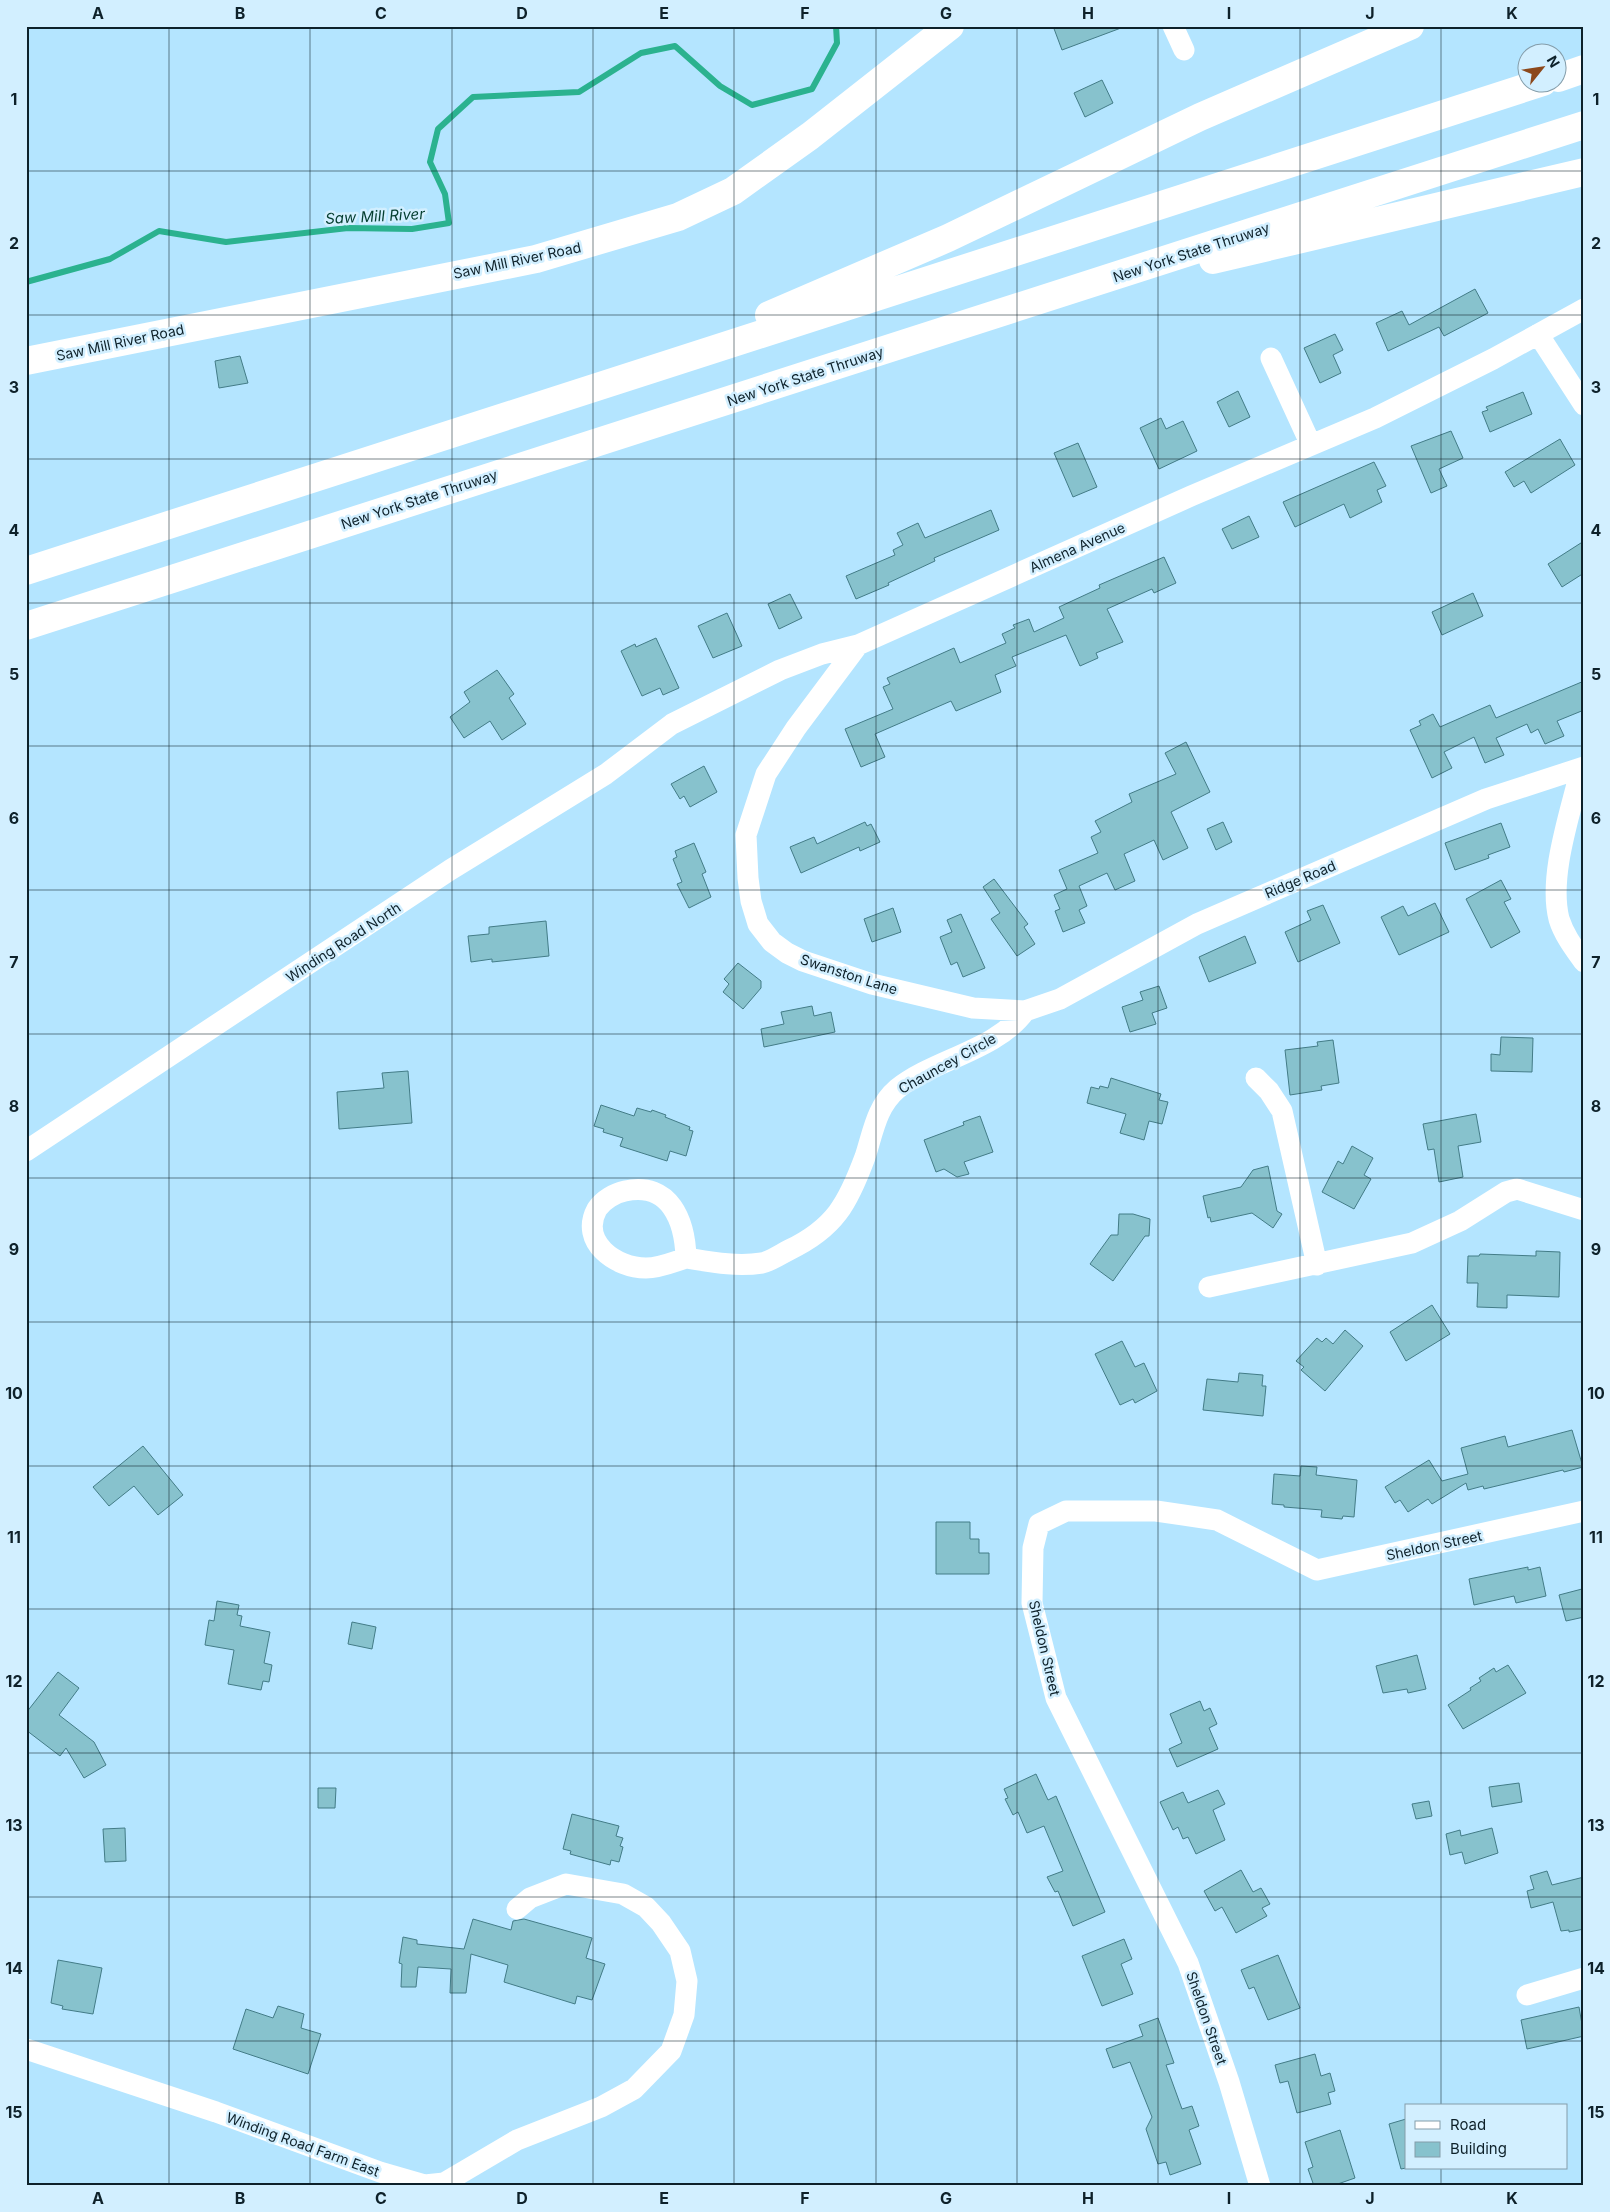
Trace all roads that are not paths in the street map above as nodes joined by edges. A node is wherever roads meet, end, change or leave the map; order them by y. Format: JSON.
{"nodes":[{"id":1,"x":950,"y":26,"type":"edge"},
{"id":2,"x":1173,"y":26,"type":"edge"},
{"id":3,"x":1410,"y":26,"type":"edge"},
{"id":4,"x":1184,"y":50,"type":"dead end"},
{"id":5,"x":1584,"y":70,"type":"edge"},
{"id":6,"x":1568,"y":75,"type":"edge"},
{"id":7,"x":1518,"y":90,"type":"edge"},
{"id":8,"x":1584,"y":125,"type":"edge"},
{"id":9,"x":1584,"y":172,"type":"edge"},
{"id":10,"x":1074,"y":289,"type":"junction"},
{"id":11,"x":1584,"y":309,"type":"edge"},
{"id":12,"x":1538,"y":334,"type":"junction"},
{"id":13,"x":1271,"y":358,"type":"dead end"},
{"id":14,"x":26,"y":361,"type":"edge"},
{"id":15,"x":608,"y":384,"type":"junction"},
{"id":16,"x":1584,"y":406,"type":"edge"},
{"id":17,"x":1311,"y":445,"type":"junction"},
{"id":18,"x":26,"y":571,"type":"edge"},
{"id":19,"x":26,"y":626,"type":"edge"},
{"id":20,"x":858,"y":645,"type":"junction"},
{"id":21,"x":659,"y":732,"type":"joint"},
{"id":22,"x":1582,"y":768,"type":"edge"},
{"id":23,"x":1584,"y":962,"type":"edge"},
{"id":24,"x":1024,"y":1011,"type":"junction"},
{"id":25,"x":1256,"y":1078,"type":"dead end"},
{"id":26,"x":26,"y":1150,"type":"edge"},
{"id":27,"x":1584,"y":1210,"type":"edge"},
{"id":28,"x":686,"y":1258,"type":"junction"},
{"id":29,"x":1317,"y":1264,"type":"junction"},
{"id":30,"x":1209,"y":1287,"type":"dead end"},
{"id":31,"x":1584,"y":1511,"type":"edge"},
{"id":32,"x":517,"y":1909,"type":"dead end"},
{"id":33,"x":1584,"y":1978,"type":"edge"},
{"id":34,"x":1527,"y":1996,"type":"dead end"},
{"id":35,"x":26,"y":2049,"type":"edge"},
{"id":36,"x":446,"y":2184,"type":"edge"},
{"id":37,"x":1260,"y":2186,"type":"edge"}],
"edges":[{"from":1,"to":14,"type":"main road","name":"Saw Mill River Road"},
{"from":2,"to":4,"type":"street"},
{"from":3,"to":15,"type":"main road"},
{"from":5,"to":6,"type":"main road"},
{"from":7,"to":15,"type":"main road"},
{"from":8,"to":10,"type":"main road","name":"New York State Thruway"},
{"from":9,"to":10,"type":"main road"},
{"from":10,"to":19,"type":"main road","name":"New York State Thruway"},
{"from":11,"to":12,"type":"street","name":"Almena Avenue"},
{"from":12,"to":16,"type":"street"},
{"from":12,"to":17,"type":"street","name":"Almena Avenue"},
{"from":13,"to":17,"type":"street"},
{"from":15,"to":18,"type":"main road"},
{"from":17,"to":20,"type":"street","name":"Almena Avenue"},
{"from":20,"to":21,"type":"street","name":"Almena Avenue"},
{"from":20,"to":24,"type":"street","name":"Swanston Lane"},
{"from":21,"to":26,"type":"street","name":"Winding Road North"},
{"from":22,"to":23,"type":"street"},
{"from":22,"to":24,"type":"street","name":"Ridge Road"},
{"from":24,"to":28,"type":"street","name":"Chauncey Circle"},
{"from":25,"to":29,"type":"street"},
{"from":27,"to":29,"type":"street"},
{"from":28,"to":28,"type":"street","name":"Chauncey Circle"},
{"from":29,"to":30,"type":"street"},
{"from":31,"to":37,"type":"street","name":"Sheldon Street"},
{"from":32,"to":36,"type":"street","name":"Winding Road Farm East"},
{"from":33,"to":34,"type":"street"},
{"from":35,"to":36,"type":"street","name":"Winding Road Farm East"}]}
